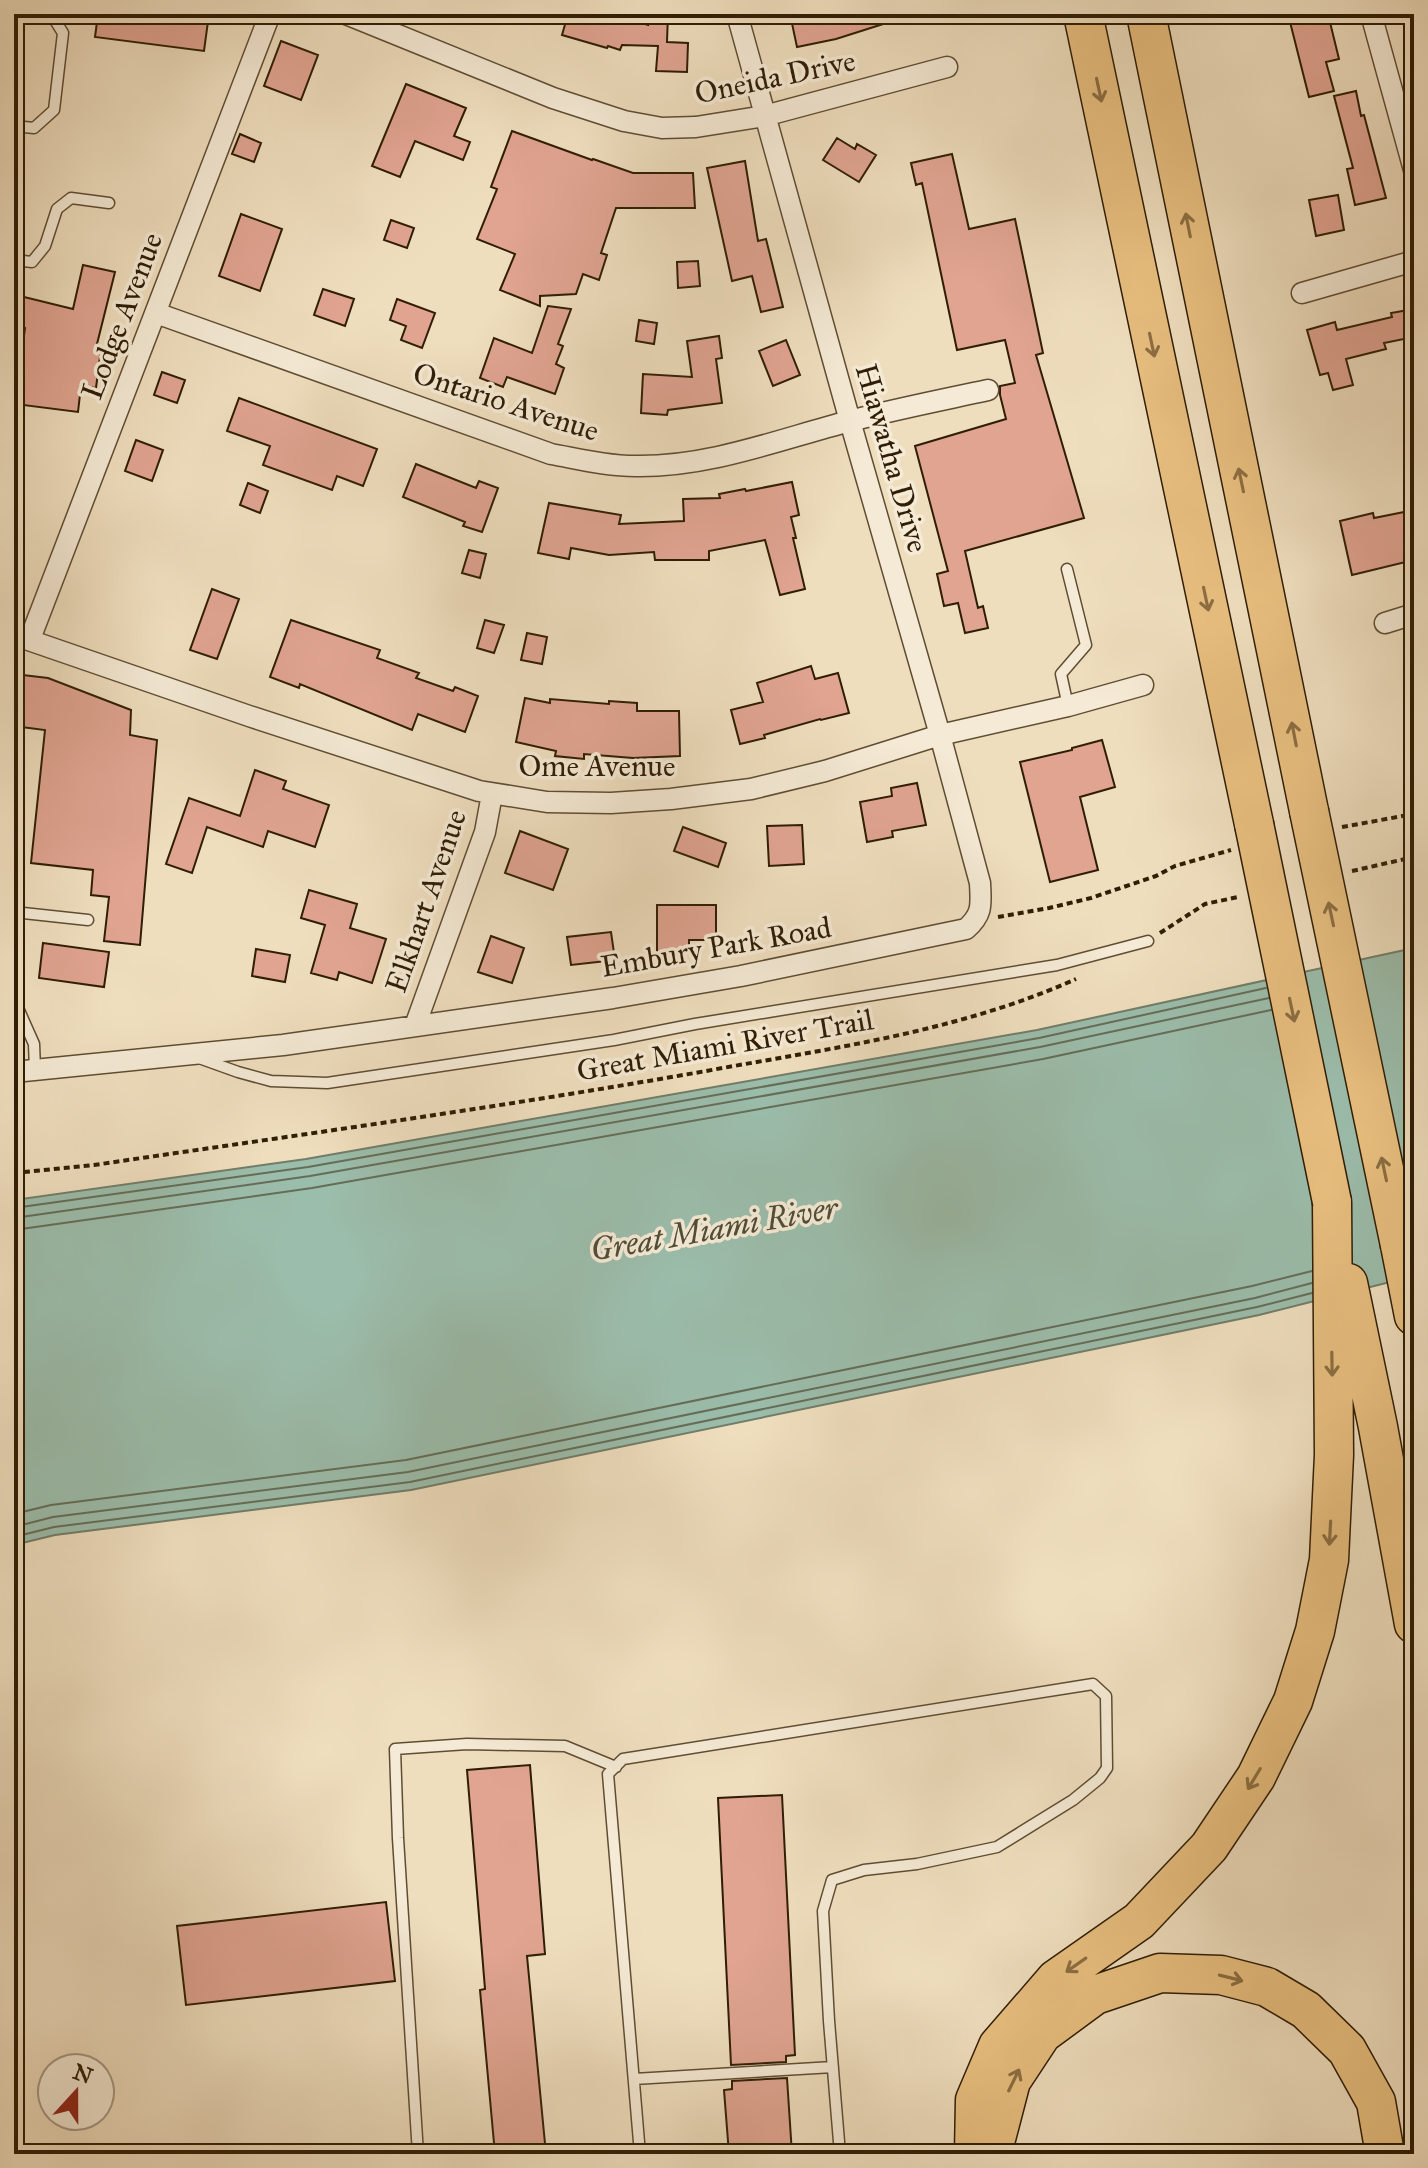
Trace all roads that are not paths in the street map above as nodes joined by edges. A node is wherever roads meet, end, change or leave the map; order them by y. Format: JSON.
{"nodes":[{"id":1,"x":51,"y":14,"type":"edge"},
{"id":2,"x":270,"y":14,"type":"edge"},
{"id":3,"x":346,"y":14,"type":"edge"},
{"id":4,"x":737,"y":14,"type":"edge"},
{"id":5,"x":1083,"y":14,"type":"edge"},
{"id":6,"x":1146,"y":14,"type":"edge"},
{"id":7,"x":1371,"y":14,"type":"edge"},
{"id":8,"x":947,"y":67,"type":"dead end"},
{"id":9,"x":764,"y":116,"type":"junction"},
{"id":10,"x":14,"y":126,"type":"edge"},
{"id":11,"x":1414,"y":170,"type":"edge"},
{"id":12,"x":109,"y":203,"type":"dead end"},
{"id":13,"x":14,"y":260,"type":"edge"},
{"id":14,"x":1414,"y":261,"type":"edge"},
{"id":15,"x":1302,"y":293,"type":"dead end"},
{"id":16,"x":156,"y":313,"type":"junction"},
{"id":17,"x":988,"y":390,"type":"dead end"},
{"id":18,"x":850,"y":421,"type":"junction"},
{"id":19,"x":1067,"y":569,"type":"dead end"},
{"id":20,"x":1414,"y":614,"type":"edge"},
{"id":21,"x":1385,"y":623,"type":"dead end"},
{"id":22,"x":22,"y":637,"type":"edge"},
{"id":23,"x":1143,"y":685,"type":"dead end"},
{"id":24,"x":1068,"y":706,"type":"junction"},
{"id":25,"x":940,"y":735,"type":"junction"},
{"id":26,"x":492,"y":794,"type":"junction"},
{"id":27,"x":14,"y":912,"type":"edge"},
{"id":28,"x":88,"y":920,"type":"dead end"},
{"id":29,"x":976,"y":920,"type":"joint"},
{"id":30,"x":1148,"y":941,"type":"road end"},
{"id":31,"x":14,"y":999,"type":"edge"},
{"id":32,"x":415,"y":1026,"type":"junction"},
{"id":33,"x":190,"y":1055,"type":"junction"},
{"id":34,"x":35,"y":1070,"type":"junction"},
{"id":35,"x":14,"y":1072,"type":"edge"},
{"id":36,"x":1332,"y":1202,"type":"junction"},
{"id":37,"x":1400,"y":1245,"type":"junction"},
{"id":38,"x":1414,"y":1281,"type":"edge"},
{"id":39,"x":1414,"y":1316,"type":"edge"},
{"id":40,"x":1414,"y":1624,"type":"edge"},
{"id":41,"x":616,"y":1767,"type":"junction"},
{"id":42,"x":833,"y":2067,"type":"junction"},
{"id":43,"x":634,"y":2079,"type":"junction"},
{"id":44,"x":418,"y":2154,"type":"edge"},
{"id":45,"x":640,"y":2154,"type":"edge"},
{"id":46,"x":840,"y":2154,"type":"edge"},
{"id":47,"x":974,"y":2154,"type":"edge"},
{"id":48,"x":992,"y":2154,"type":"edge"},
{"id":49,"x":1385,"y":2154,"type":"edge"}],
"edges":[{"from":1,"to":10,"type":"lane"},
{"from":2,"to":16,"type":"street","name":"Lodge Avenue"},
{"from":3,"to":9,"type":"street","name":"Oneida Drive"},
{"from":4,"to":9,"type":"street","name":"Hiawatha Drive"},
{"from":5,"to":36,"type":"highway","one_way":true,"bridge":true},
{"from":37,"to":6,"type":"highway","one_way":true,"bridge":true},
{"from":7,"to":11,"type":"street"},
{"from":8,"to":9,"type":"street","name":"Oneida Drive"},
{"from":9,"to":18,"type":"street","name":"Hiawatha Drive"},
{"from":12,"to":13,"type":"lane"},
{"from":14,"to":15,"type":"street"},
{"from":16,"to":18,"type":"street","name":"Ontario Avenue"},
{"from":16,"to":22,"type":"street","name":"Lodge Avenue"},
{"from":17,"to":18,"type":"street","name":"Ontario Avenue"},
{"from":18,"to":25,"type":"street","name":"Hiawatha Drive"},
{"from":19,"to":24,"type":"lane"},
{"from":20,"to":21,"type":"street"},
{"from":22,"to":26,"type":"street","name":"Ome Avenue"},
{"from":23,"to":24,"type":"street","name":"Ome Avenue"},
{"from":24,"to":25,"type":"street","name":"Ome Avenue"},
{"from":25,"to":26,"type":"street","name":"Ome Avenue"},
{"from":25,"to":29,"type":"street","name":"Hiawatha Drive"},
{"from":26,"to":32,"type":"street","name":"Elkhart Avenue"},
{"from":27,"to":28,"type":"lane"},
{"from":29,"to":32,"type":"street","name":"Embury Park Road"},
{"from":30,"to":33,"type":"lane"},
{"from":31,"to":34,"type":"lane"},
{"from":32,"to":33,"type":"street","name":"Embury Park Road"},
{"from":33,"to":34,"type":"street","name":"Embury Park Road"},
{"from":34,"to":35,"type":"street","name":"Embury Park Road"},
{"from":36,"to":40,"type":"highway"},
{"from":36,"to":47,"type":"highway","one_way":true},
{"from":37,"to":38,"type":"highway"},
{"from":37,"to":39,"type":"highway"},
{"from":41,"to":42,"type":"lane"},
{"from":41,"to":43,"type":"lane"},
{"from":41,"to":44,"type":"lane"},
{"from":42,"to":43,"type":"lane"},
{"from":42,"to":46,"type":"lane"},
{"from":43,"to":45,"type":"lane"},
{"from":48,"to":49,"type":"highway","one_way":true}]}
